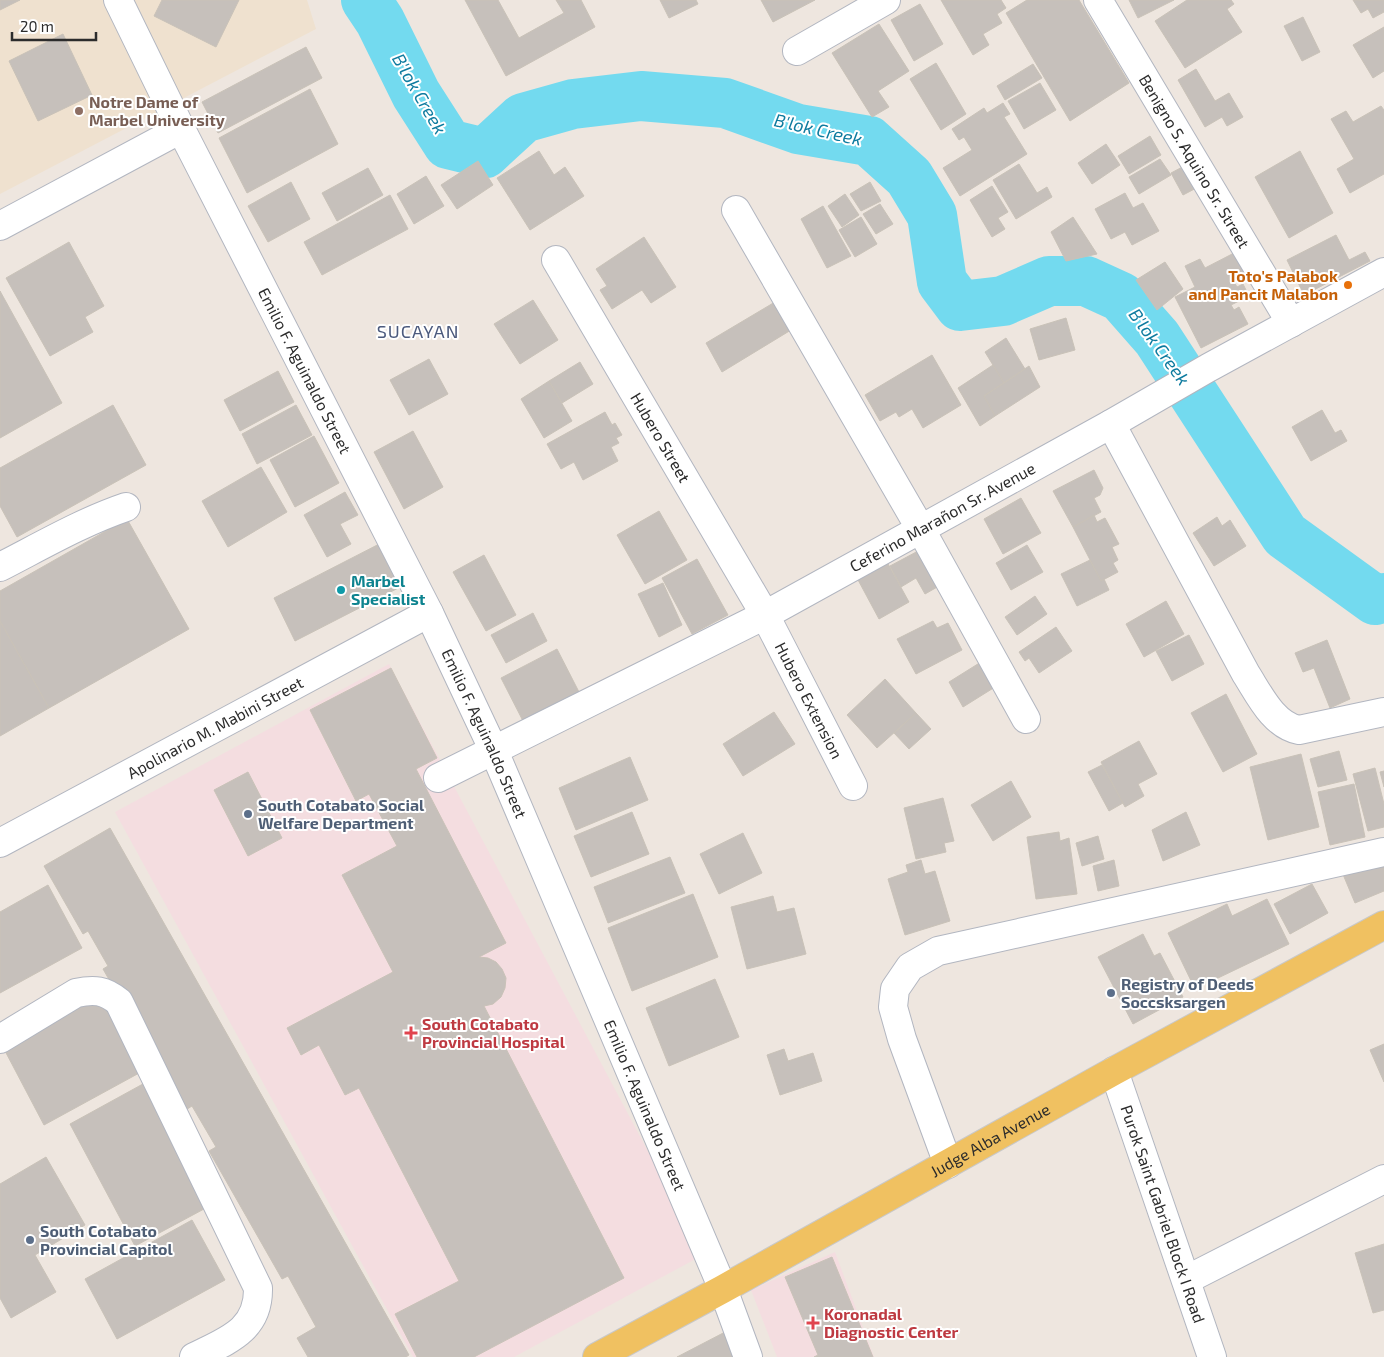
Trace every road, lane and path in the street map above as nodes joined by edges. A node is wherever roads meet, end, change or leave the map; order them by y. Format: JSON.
{"nodes":[{"id":1,"x":118,"y":0,"type":"edge"},
{"id":2,"x":886,"y":0,"type":"edge"},
{"id":3,"x":1098,"y":0,"type":"edge"},
{"id":4,"x":796,"y":51,"type":"dead end"},
{"id":5,"x":181,"y":129,"type":"junction"},
{"id":6,"x":736,"y":210,"type":"dead end"},
{"id":7,"x":0,"y":226,"type":"edge"},
{"id":8,"x":556,"y":260,"type":"dead end"},
{"id":9,"x":1384,"y":272,"type":"edge"},
{"id":10,"x":1291,"y":323,"type":"junction"},
{"id":11,"x":1111,"y":424,"type":"junction"},
{"id":12,"x":126,"y":507,"type":"dead end"},
{"id":13,"x":920,"y":528,"type":"junction"},
{"id":14,"x":4,"y":557,"type":"edge"},
{"id":15,"x":429,"y":613,"type":"junction"},
{"id":16,"x":765,"y":615,"type":"junction"},
{"id":17,"x":1384,"y":712,"type":"edge"},
{"id":18,"x":1026,"y":719,"type":"dead end"},
{"id":19,"x":494,"y":750,"type":"junction"},
{"id":20,"x":438,"y":778,"type":"dead end"},
{"id":21,"x":853,"y":786,"type":"dead end"},
{"id":22,"x":0,"y":842,"type":"edge"},
{"id":23,"x":1384,"y":852,"type":"edge"},
{"id":24,"x":1384,"y":925,"type":"edge"},
{"id":25,"x":0,"y":1039,"type":"edge"},
{"id":26,"x":1114,"y":1071,"type":"junction"},
{"id":27,"x":948,"y":1164,"type":"junction"},
{"id":28,"x":1384,"y":1179,"type":"edge"},
{"id":29,"x":1186,"y":1280,"type":"junction"},
{"id":30,"x":723,"y":1289,"type":"junction"},
{"id":31,"x":194,"y":1357,"type":"edge"},
{"id":32,"x":597,"y":1357,"type":"edge"},
{"id":33,"x":748,"y":1357,"type":"edge"},
{"id":34,"x":1212,"y":1357,"type":"edge"}],
"edges":[{"from":1,"to":5,"type":"street","name":"Emilio F. Aguinaldo Street"},
{"from":2,"to":4,"type":"street"},
{"from":3,"to":10,"type":"street","name":"Benigno S. Aquino Sr. Street"},
{"from":5,"to":7,"type":"street"},
{"from":5,"to":15,"type":"street","name":"Emilio F. Aguinaldo Street"},
{"from":6,"to":13,"type":"street"},
{"from":8,"to":16,"type":"street","name":"Hubero Street"},
{"from":9,"to":10,"type":"street","name":"Ceferino Marañon Sr. Avenue"},
{"from":10,"to":11,"type":"street","name":"Ceferino Marañon Sr. Avenue"},
{"from":11,"to":13,"type":"street","name":"Ceferino Marañon Sr. Avenue"},
{"from":11,"to":17,"type":"street"},
{"from":12,"to":14,"type":"street"},
{"from":13,"to":16,"type":"street","name":"Ceferino Marañon Sr. Avenue"},
{"from":13,"to":18,"type":"street"},
{"from":15,"to":19,"type":"street","name":"Emilio F. Aguinaldo Street"},
{"from":15,"to":22,"type":"street","name":"Apolinario M. Mabini Street"},
{"from":16,"to":19,"type":"street","name":"Ceferino Marañon Sr. Avenue"},
{"from":16,"to":21,"type":"street","name":"Hubero Extension"},
{"from":19,"to":20,"type":"street","name":"Ceferino Marañon Sr. Avenue"},
{"from":19,"to":30,"type":"street","name":"Emilio F. Aguinaldo Street"},
{"from":23,"to":27,"type":"street"},
{"from":24,"to":26,"type":"main road","name":"Judge Alba Avenue"},
{"from":25,"to":31,"type":"street"},
{"from":26,"to":27,"type":"main road","name":"Judge Alba Avenue"},
{"from":26,"to":29,"type":"street","name":"Purok Saint Gabriel Block I Road"},
{"from":27,"to":30,"type":"main road","name":"Judge Alba Avenue"},
{"from":28,"to":29,"type":"street"},
{"from":29,"to":34,"type":"street","name":"Purok Saint Gabriel Block I Road"},
{"from":30,"to":32,"type":"main road","name":"Judge Alba Avenue"},
{"from":30,"to":33,"type":"street","name":"Emilio F. Aguinaldo Street"}]}
